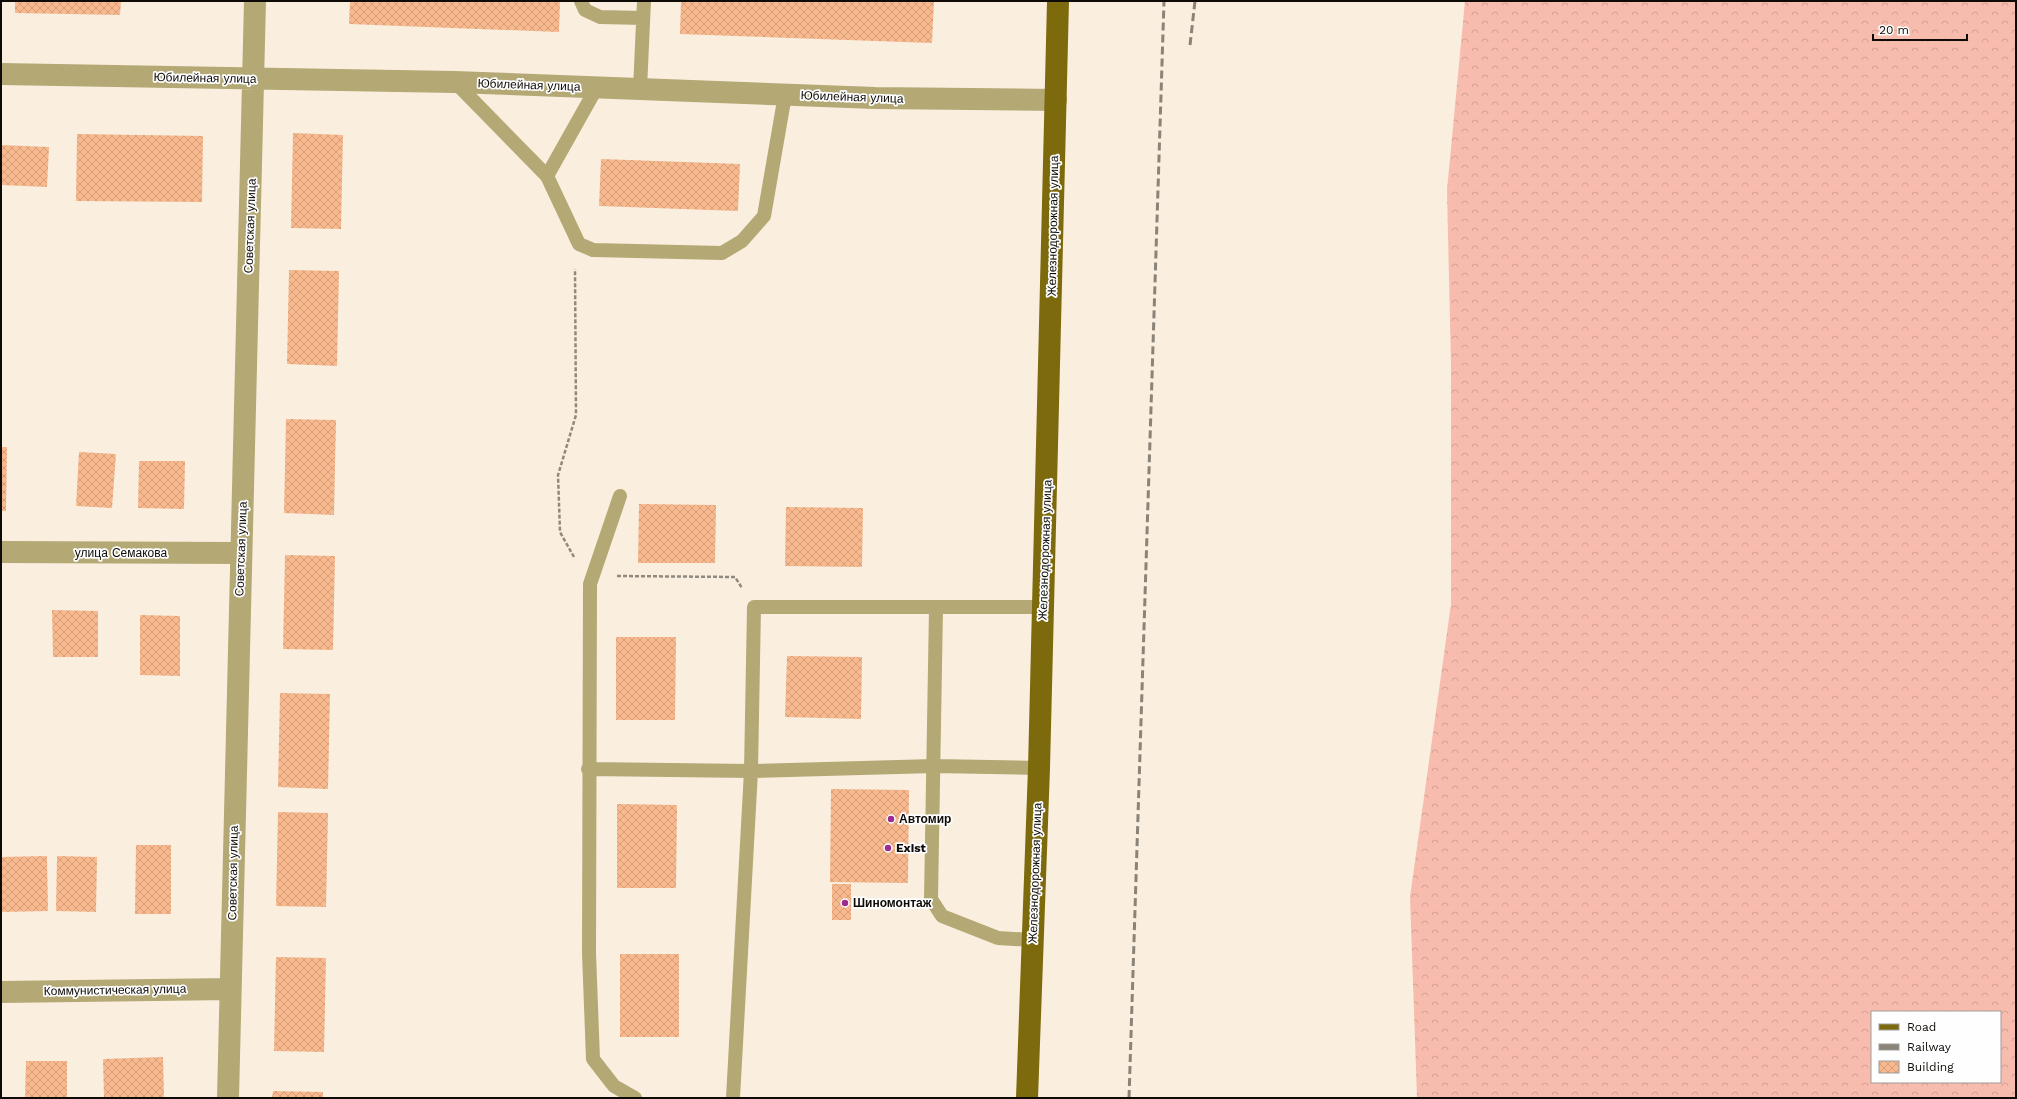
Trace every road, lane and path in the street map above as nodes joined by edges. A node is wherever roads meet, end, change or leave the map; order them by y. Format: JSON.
{"nodes":[{"id":1,"x":255,"y":1,"type":"edge"},
{"id":2,"x":581,"y":1,"type":"edge"},
{"id":3,"x":644,"y":1,"type":"edge"},
{"id":4,"x":1058,"y":1,"type":"edge"},
{"id":5,"x":643,"y":18,"type":"junction"},
{"id":6,"x":1,"y":74,"type":"edge"},
{"id":7,"x":254,"y":79,"type":"junction"},
{"id":8,"x":455,"y":82,"type":"junction"},
{"id":9,"x":597,"y":88,"type":"junction"},
{"id":10,"x":640,"y":89,"type":"junction"},
{"id":11,"x":785,"y":94,"type":"junction"},
{"id":12,"x":1056,"y":100,"type":"junction"},
{"id":13,"x":547,"y":176,"type":"junction"},
{"id":14,"x":575,"y":268,"type":"dead end"},
{"id":15,"x":620,"y":496,"type":"dead end"},
{"id":16,"x":1,"y":552,"type":"edge"},
{"id":17,"x":241,"y":553,"type":"junction"},
{"id":18,"x":591,"y":580,"type":"junction"},
{"id":19,"x":754,"y":607,"type":"junction"},
{"id":20,"x":1043,"y":607,"type":"junction"},
{"id":21,"x":936,"y":608,"type":"junction"},
{"id":22,"x":934,"y":766,"type":"junction"},
{"id":23,"x":1039,"y":768,"type":"junction"},
{"id":24,"x":588,"y":769,"type":"junction"},
{"id":25,"x":751,"y":771,"type":"junction"},
{"id":26,"x":1033,"y":940,"type":"junction"},
{"id":27,"x":230,"y":989,"type":"junction"},
{"id":28,"x":1,"y":992,"type":"edge"},
{"id":29,"x":228,"y":1098,"type":"edge"},
{"id":30,"x":636,"y":1098,"type":"edge"},
{"id":31,"x":733,"y":1098,"type":"edge"},
{"id":32,"x":1027,"y":1098,"type":"edge"}],
"edges":[{"from":1,"to":7,"type":"street","name":"Советская улица"},
{"from":2,"to":5,"type":"lane"},
{"from":3,"to":5,"type":"lane"},
{"from":4,"to":12,"type":"main road","name":"Железнодорожная улица"},
{"from":5,"to":10,"type":"lane"},
{"from":6,"to":7,"type":"street","name":"Юбилейная улица"},
{"from":7,"to":8,"type":"street","name":"Юбилейная улица"},
{"from":7,"to":17,"type":"street","name":"Советская улица"},
{"from":8,"to":9,"type":"street","name":"Юбилейная улица"},
{"from":8,"to":13,"type":"lane"},
{"from":9,"to":10,"type":"street","name":"Юбилейная улица"},
{"from":9,"to":13,"type":"lane"},
{"from":10,"to":11,"type":"street","name":"Юбилейная улица"},
{"from":11,"to":12,"type":"street","name":"Юбилейная улица"},
{"from":11,"to":13,"type":"lane"},
{"from":12,"to":20,"type":"main road","name":"Железнодорожная улица"},
{"from":14,"to":18,"type":"path"},
{"from":15,"to":18,"type":"lane"},
{"from":16,"to":17,"type":"street","name":"улица Семакова"},
{"from":17,"to":27,"type":"street","name":"Советская улица"},
{"from":18,"to":19,"type":"path"},
{"from":18,"to":24,"type":"lane"},
{"from":19,"to":21,"type":"lane"},
{"from":19,"to":25,"type":"lane"},
{"from":20,"to":21,"type":"lane"},
{"from":20,"to":23,"type":"main road","name":"Железнодорожная улица"},
{"from":21,"to":22,"type":"lane"},
{"from":22,"to":23,"type":"lane"},
{"from":22,"to":25,"type":"lane"},
{"from":22,"to":26,"type":"lane"},
{"from":23,"to":26,"type":"main road","name":"Железнодорожная улица"},
{"from":24,"to":25,"type":"lane"},
{"from":24,"to":30,"type":"lane"},
{"from":25,"to":31,"type":"lane"},
{"from":26,"to":32,"type":"main road","name":"Железнодорожная улица"},
{"from":27,"to":28,"type":"street","name":"Коммунистическая улица"},
{"from":27,"to":29,"type":"street","name":"Советская улица"}]}
